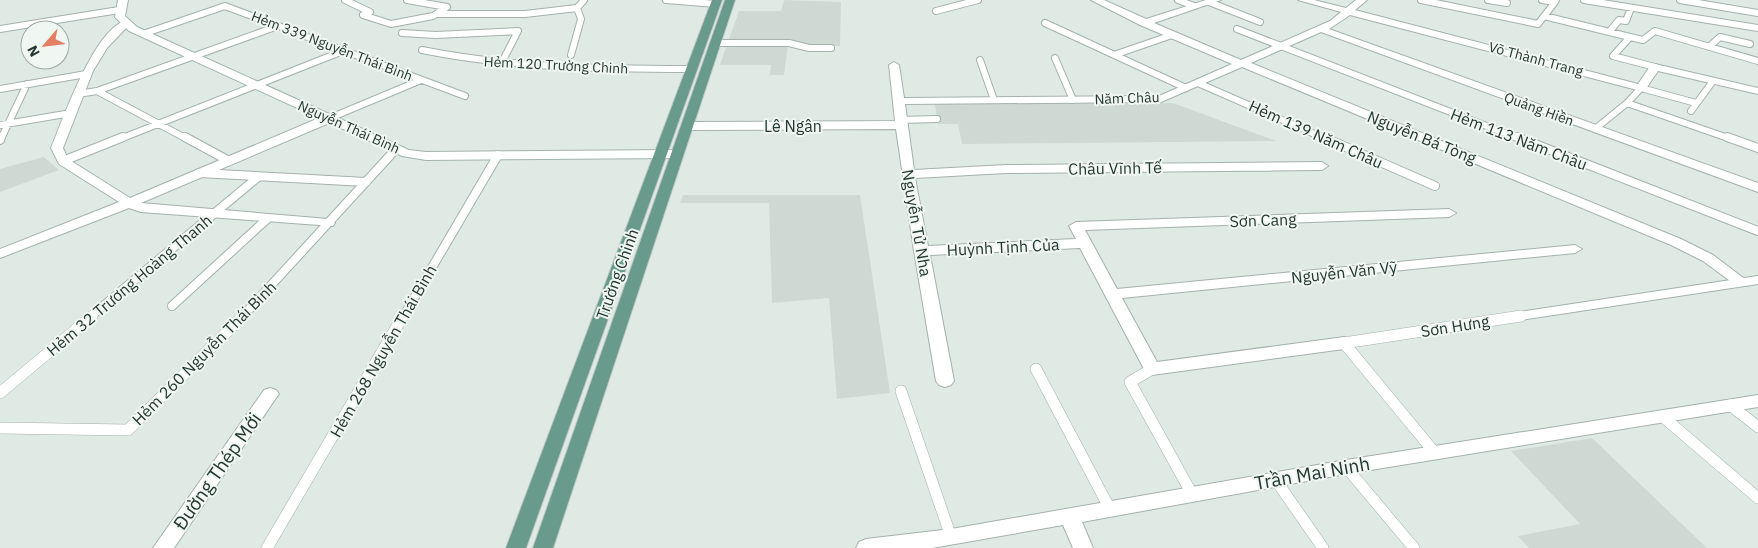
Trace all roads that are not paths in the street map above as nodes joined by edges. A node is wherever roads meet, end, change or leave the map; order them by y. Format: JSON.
{"nodes":[{"id":1,"x":123,"y":0,"type":"edge"},
{"id":2,"x":345,"y":0,"type":"edge"},
{"id":3,"x":407,"y":0,"type":"edge"},
{"id":4,"x":441,"y":0,"type":"edge"},
{"id":5,"x":584,"y":0,"type":"edge"},
{"id":6,"x":666,"y":0,"type":"edge"},
{"id":7,"x":946,"y":0,"type":"edge"},
{"id":8,"x":978,"y":0,"type":"edge"},
{"id":9,"x":1096,"y":0,"type":"edge"},
{"id":10,"x":1178,"y":0,"type":"edge"},
{"id":11,"x":1303,"y":0,"type":"edge"},
{"id":12,"x":1362,"y":0,"type":"edge"},
{"id":13,"x":1421,"y":0,"type":"edge"},
{"id":14,"x":1488,"y":0,"type":"edge"},
{"id":15,"x":1542,"y":0,"type":"edge"},
{"id":16,"x":1584,"y":0,"type":"edge"},
{"id":17,"x":1680,"y":0,"type":"edge"},
{"id":18,"x":721,"y":1,"type":"edge"},
{"id":19,"x":1213,"y":1,"type":"edge"},
{"id":20,"x":1556,"y":1,"type":"edge"},
{"id":21,"x":1507,"y":3,"type":"dead end"},
{"id":22,"x":431,"y":6,"type":"junction"},
{"id":23,"x":956,"y":6,"type":"junction"},
{"id":24,"x":1194,"y":6,"type":"junction"},
{"id":25,"x":577,"y":8,"type":"junction"},
{"id":26,"x":1631,"y":8,"type":"junction"},
{"id":27,"x":119,"y":10,"type":"junction"},
{"id":28,"x":936,"y":11,"type":"dead end"},
{"id":29,"x":1349,"y":11,"type":"junction"},
{"id":30,"x":1758,"y":13,"type":"edge"},
{"id":31,"x":439,"y":14,"type":"junction"},
{"id":32,"x":1544,"y":16,"type":"junction"},
{"id":33,"x":421,"y":18,"type":"junction"},
{"id":34,"x":1260,"y":22,"type":"dead end"},
{"id":35,"x":1045,"y":23,"type":"dead end"},
{"id":36,"x":1144,"y":23,"type":"junction"},
{"id":37,"x":125,"y":24,"type":"junction"},
{"id":38,"x":278,"y":26,"type":"junction"},
{"id":39,"x":1758,"y":28,"type":"edge"},
{"id":40,"x":0,"y":29,"type":"edge"},
{"id":41,"x":1237,"y":29,"type":"dead end"},
{"id":42,"x":1320,"y":29,"type":"junction"},
{"id":43,"x":1610,"y":32,"type":"junction"},
{"id":44,"x":143,"y":34,"type":"junction"},
{"id":45,"x":1172,"y":35,"type":"junction"},
{"id":46,"x":1630,"y":37,"type":"junction"},
{"id":47,"x":708,"y":43,"type":"junction"},
{"id":48,"x":1750,"y":44,"type":"dead end"},
{"id":49,"x":1280,"y":46,"type":"junction"},
{"id":50,"x":1710,"y":46,"type":"junction"},
{"id":51,"x":831,"y":48,"type":"dead end"},
{"id":52,"x":422,"y":50,"type":"dead end"},
{"id":53,"x":343,"y":51,"type":"junction"},
{"id":54,"x":571,"y":55,"type":"dead end"},
{"id":55,"x":1114,"y":55,"type":"junction"},
{"id":56,"x":193,"y":56,"type":"junction"},
{"id":57,"x":1055,"y":58,"type":"dead end"},
{"id":58,"x":980,"y":60,"type":"dead end"},
{"id":59,"x":1758,"y":61,"type":"edge"},
{"id":60,"x":501,"y":64,"type":"junction"},
{"id":61,"x":1242,"y":64,"type":"junction"},
{"id":62,"x":894,"y":65,"type":"dead end"},
{"id":63,"x":1655,"y":66,"type":"junction"},
{"id":64,"x":692,"y":69,"type":"junction"},
{"id":65,"x":86,"y":74,"type":"junction"},
{"id":66,"x":420,"y":80,"type":"junction"},
{"id":67,"x":1713,"y":81,"type":"junction"},
{"id":68,"x":1198,"y":83,"type":"junction"},
{"id":69,"x":27,"y":84,"type":"junction"},
{"id":70,"x":258,"y":85,"type":"junction"},
{"id":71,"x":0,"y":88,"type":"edge"},
{"id":72,"x":1186,"y":88,"type":"junction"},
{"id":73,"x":1641,"y":88,"type":"junction"},
{"id":74,"x":97,"y":91,"type":"junction"},
{"id":75,"x":1758,"y":91,"type":"edge"},
{"id":76,"x":78,"y":94,"type":"junction"},
{"id":77,"x":465,"y":96,"type":"dead end"},
{"id":78,"x":994,"y":100,"type":"junction"},
{"id":79,"x":1073,"y":100,"type":"junction"},
{"id":80,"x":898,"y":101,"type":"junction"},
{"id":81,"x":1628,"y":103,"type":"junction"},
{"id":82,"x":1696,"y":104,"type":"junction"},
{"id":83,"x":1690,"y":111,"type":"dead end"},
{"id":84,"x":71,"y":113,"type":"junction"},
{"id":85,"x":330,"y":118,"type":"junction"},
{"id":86,"x":937,"y":119,"type":"dead end"},
{"id":87,"x":160,"y":123,"type":"junction"},
{"id":88,"x":900,"y":123,"type":"junction"},
{"id":89,"x":4,"y":125,"type":"edge"},
{"id":90,"x":687,"y":126,"type":"junction"},
{"id":91,"x":1595,"y":129,"type":"junction"},
{"id":92,"x":0,"y":140,"type":"edge"},
{"id":93,"x":1758,"y":148,"type":"edge"},
{"id":94,"x":396,"y":149,"type":"junction"},
{"id":95,"x":669,"y":154,"type":"junction"},
{"id":96,"x":498,"y":155,"type":"junction"},
{"id":97,"x":63,"y":161,"type":"junction"},
{"id":98,"x":229,"y":161,"type":"junction"},
{"id":99,"x":1322,"y":166,"type":"dead end"},
{"id":100,"x":199,"y":173,"type":"junction"},
{"id":101,"x":908,"y":174,"type":"junction"},
{"id":102,"x":258,"y":177,"type":"junction"},
{"id":103,"x":366,"y":182,"type":"junction"},
{"id":104,"x":1435,"y":186,"type":"dead end"},
{"id":105,"x":1758,"y":188,"type":"edge"},
{"id":106,"x":129,"y":203,"type":"junction"},
{"id":107,"x":1449,"y":213,"type":"dead end"},
{"id":108,"x":213,"y":215,"type":"junction"},
{"id":109,"x":267,"y":219,"type":"junction"},
{"id":110,"x":328,"y":223,"type":"junction"},
{"id":111,"x":1076,"y":226,"type":"joint"},
{"id":112,"x":1758,"y":231,"type":"edge"},
{"id":113,"x":1085,"y":243,"type":"junction"},
{"id":114,"x":1575,"y":249,"type":"dead end"},
{"id":115,"x":921,"y":251,"type":"junction"},
{"id":116,"x":0,"y":254,"type":"edge"},
{"id":117,"x":1758,"y":280,"type":"edge"},
{"id":118,"x":1742,"y":283,"type":"junction"},
{"id":119,"x":1112,"y":294,"type":"junction"},
{"id":120,"x":172,"y":306,"type":"dead end"},
{"id":121,"x":1344,"y":343,"type":"junction"},
{"id":122,"x":1036,"y":369,"type":"dead end"},
{"id":123,"x":1152,"y":369,"type":"junction"},
{"id":124,"x":945,"y":381,"type":"dead end"},
{"id":125,"x":901,"y":391,"type":"dead end"},
{"id":126,"x":0,"y":393,"type":"edge"},
{"id":127,"x":270,"y":394,"type":"dead end"},
{"id":128,"x":1758,"y":400,"type":"edge"},
{"id":129,"x":1730,"y":405,"type":"junction"},
{"id":130,"x":1662,"y":416,"type":"junction"},
{"id":131,"x":1758,"y":427,"type":"edge"},
{"id":132,"x":0,"y":428,"type":"edge"},
{"id":133,"x":1435,"y":452,"type":"junction"},
{"id":134,"x":1346,"y":467,"type":"junction"},
{"id":135,"x":1275,"y":479,"type":"junction"},
{"id":136,"x":1192,"y":494,"type":"junction"},
{"id":137,"x":1758,"y":498,"type":"edge"},
{"id":138,"x":1110,"y":509,"type":"junction"},
{"id":139,"x":1070,"y":516,"type":"junction"},
{"id":140,"x":951,"y":537,"type":"junction"},
{"id":141,"x":163,"y":548,"type":"edge"},
{"id":142,"x":267,"y":548,"type":"edge"},
{"id":143,"x":516,"y":548,"type":"edge"},
{"id":144,"x":543,"y":548,"type":"edge"},
{"id":145,"x":866,"y":548,"type":"edge"},
{"id":146,"x":1083,"y":548,"type":"edge"},
{"id":147,"x":1323,"y":548,"type":"edge"},
{"id":148,"x":1414,"y":548,"type":"edge"}],
"edges":[{"from":1,"to":27,"type":"street"},
{"from":2,"to":33,"type":"lane"},
{"from":3,"to":22,"type":"lane"},
{"from":4,"to":22,"type":"lane"},
{"from":5,"to":25,"type":"lane"},
{"from":6,"to":18,"type":"lane"},
{"from":7,"to":23,"type":"lane"},
{"from":8,"to":23,"type":"lane"},
{"from":9,"to":36,"type":"street","name":"Nguyễn Bá Tòng"},
{"from":10,"to":24,"type":"lane"},
{"from":11,"to":29,"type":"street","name":"Võ Thành Trang"},
{"from":12,"to":29,"type":"street","name":"Năm Châu"},
{"from":13,"to":32,"type":"lane"},
{"from":14,"to":21,"type":"lane"},
{"from":15,"to":20,"type":"lane"},
{"from":16,"to":26,"type":"lane"},
{"from":17,"to":30,"type":"lane"},
{"from":18,"to":47,"type":"main road","name":"Trường Chinh"},
{"from":19,"to":24,"type":"street"},
{"from":19,"to":34,"type":"lane"},
{"from":20,"to":32,"type":"lane"},
{"from":22,"to":31,"type":"lane"},
{"from":23,"to":28,"type":"lane"},
{"from":24,"to":36,"type":"street"},
{"from":25,"to":31,"type":"lane"},
{"from":25,"to":54,"type":"lane"},
{"from":26,"to":39,"type":"lane"},
{"from":26,"to":43,"type":"lane"},
{"from":27,"to":37,"type":"street"},
{"from":27,"to":40,"type":"lane"},
{"from":29,"to":42,"type":"street","name":"Năm Châu"},
{"from":29,"to":73,"type":"street","name":"Võ Thành Trang"},
{"from":31,"to":33,"type":"lane"},
{"from":32,"to":43,"type":"lane"},
{"from":33,"to":60,"type":"lane"},
{"from":35,"to":55,"type":"lane"},
{"from":36,"to":45,"type":"street","name":"Nguyễn Bá Tòng"},
{"from":37,"to":44,"type":"street","name":"Nguyễn Thái Bình"},
{"from":37,"to":65,"type":"street"},
{"from":38,"to":44,"type":"lane","name":"Hẻm 339 Nguyễn Thái Bình"},
{"from":38,"to":53,"type":"lane","name":"Hẻm 339 Nguyễn Thái Bình"},
{"from":38,"to":56,"type":"lane"},
{"from":41,"to":49,"type":"lane"},
{"from":42,"to":49,"type":"street","name":"Năm Châu"},
{"from":42,"to":91,"type":"street","name":"Quảng Hiền"},
{"from":43,"to":46,"type":"lane"},
{"from":44,"to":56,"type":"street","name":"Nguyễn Thái Bình"},
{"from":45,"to":55,"type":"lane"},
{"from":45,"to":61,"type":"street","name":"Nguyễn Bá Tòng"},
{"from":46,"to":50,"type":"lane"},
{"from":46,"to":63,"type":"lane"},
{"from":47,"to":51,"type":"lane"},
{"from":47,"to":64,"type":"main road","name":"Trường Chinh"},
{"from":47,"to":90,"type":"main road","name":"Trường Chinh"},
{"from":48,"to":50,"type":"lane"},
{"from":49,"to":61,"type":"street","name":"Năm Châu"},
{"from":49,"to":112,"type":"lane","name":"Hẻm 113 Năm Châu"},
{"from":50,"to":59,"type":"lane"},
{"from":52,"to":60,"type":"lane","name":"Hẻm 120 Trường Chinh"},
{"from":53,"to":66,"type":"lane","name":"Hẻm 339 Nguyễn Thái Bình"},
{"from":53,"to":70,"type":"lane"},
{"from":55,"to":72,"type":"lane"},
{"from":56,"to":70,"type":"street","name":"Nguyễn Thái Bình"},
{"from":56,"to":74,"type":"lane"},
{"from":57,"to":79,"type":"lane"},
{"from":58,"to":78,"type":"lane"},
{"from":60,"to":64,"type":"lane","name":"Hẻm 120 Trường Chinh"},
{"from":61,"to":68,"type":"street","name":"Năm Châu"},
{"from":61,"to":118,"type":"street","name":"Nguyễn Bá Tòng"},
{"from":62,"to":80,"type":"street","name":"Nguyễn Tử Nha"},
{"from":63,"to":67,"type":"street"},
{"from":63,"to":73,"type":"street"},
{"from":64,"to":95,"type":"main road","name":"Trường Chinh"},
{"from":65,"to":69,"type":"lane"},
{"from":65,"to":76,"type":"street"},
{"from":66,"to":77,"type":"lane","name":"Hẻm 339 Nguyễn Thái Bình"},
{"from":66,"to":85,"type":"lane"},
{"from":67,"to":75,"type":"street"},
{"from":67,"to":82,"type":"lane"},
{"from":68,"to":72,"type":"street","name":"Năm Châu"},
{"from":68,"to":104,"type":"lane","name":"Hẻm 139 Năm Châu"},
{"from":69,"to":71,"type":"lane"},
{"from":69,"to":89,"type":"lane"},
{"from":70,"to":85,"type":"street","name":"Nguyễn Thái Bình"},
{"from":70,"to":87,"type":"lane"},
{"from":72,"to":79,"type":"street","name":"Năm Châu"},
{"from":73,"to":81,"type":"lane"},
{"from":73,"to":82,"type":"lane"},
{"from":74,"to":76,"type":"lane"},
{"from":74,"to":87,"type":"lane"},
{"from":76,"to":84,"type":"street"},
{"from":78,"to":79,"type":"street","name":"Năm Châu"},
{"from":78,"to":80,"type":"street","name":"Năm Châu"},
{"from":80,"to":88,"type":"street","name":"Nguyễn Tử Nha"},
{"from":81,"to":91,"type":"lane"},
{"from":81,"to":93,"type":"lane"},
{"from":82,"to":83,"type":"lane"},
{"from":84,"to":89,"type":"lane"},
{"from":84,"to":97,"type":"street"},
{"from":85,"to":94,"type":"street","name":"Nguyễn Thái Bình"},
{"from":85,"to":98,"type":"street"},
{"from":86,"to":88,"type":"lane"},
{"from":87,"to":97,"type":"lane"},
{"from":87,"to":98,"type":"lane"},
{"from":88,"to":90,"type":"street","name":"Lê Ngân"},
{"from":88,"to":101,"type":"street","name":"Nguyễn Tử Nha"},
{"from":89,"to":92,"type":"lane"},
{"from":90,"to":95,"type":"main road","name":"Trường Chinh"},
{"from":91,"to":105,"type":"street","name":"Quảng Hiền"},
{"from":94,"to":96,"type":"street","name":"Nguyễn Thái Bình"},
{"from":94,"to":103,"type":"lane","name":"Hẻm 260 Nguyễn Thái Bình"},
{"from":95,"to":96,"type":"street","name":"Nguyễn Thái Bình"},
{"from":95,"to":143,"type":"main road","name":"Trường Chinh"},
{"from":95,"to":144,"type":"main road","name":"Trường Chinh"},
{"from":96,"to":142,"type":"lane","name":"Hẻm 268 Nguyễn Thái Bình"},
{"from":97,"to":106,"type":"street"},
{"from":98,"to":100,"type":"street"},
{"from":99,"to":101,"type":"street","name":"Châu Vĩnh Tế"},
{"from":100,"to":102,"type":"lane"},
{"from":100,"to":106,"type":"street"},
{"from":101,"to":115,"type":"street","name":"Nguyễn Tử Nha"},
{"from":102,"to":103,"type":"lane"},
{"from":102,"to":108,"type":"lane","name":"Hẻm 32 Trương Hoàng Thanh"},
{"from":103,"to":110,"type":"lane","name":"Hẻm 260 Nguyễn Thái Bình"},
{"from":106,"to":108,"type":"street"},
{"from":106,"to":116,"type":"street"},
{"from":107,"to":111,"type":"street","name":"Sơn Cang"},
{"from":108,"to":109,"type":"street"},
{"from":108,"to":126,"type":"lane","name":"Hẻm 32 Trương Hoàng Thanh"},
{"from":109,"to":110,"type":"street"},
{"from":109,"to":120,"type":"lane"},
{"from":110,"to":132,"type":"lane","name":"Hẻm 260 Nguyễn Thái Bình"},
{"from":111,"to":113,"type":"street","name":"Huỳnh Tịnh Của"},
{"from":113,"to":115,"type":"street","name":"Huỳnh Tịnh Của"},
{"from":113,"to":119,"type":"street","name":"Huỳnh Tịnh Của"},
{"from":114,"to":119,"type":"street","name":"Nguyễn Văn Vỹ"},
{"from":115,"to":124,"type":"street","name":"Nguyễn Tử Nha"},
{"from":117,"to":118,"type":"lane","name":"Sơn Hưng"},
{"from":118,"to":121,"type":"lane","name":"Sơn Hưng"},
{"from":119,"to":123,"type":"street","name":"Huỳnh Tịnh Của"},
{"from":121,"to":123,"type":"street","name":"Sơn Hưng"},
{"from":121,"to":133,"type":"lane"},
{"from":122,"to":138,"type":"lane"},
{"from":123,"to":136,"type":"lane"},
{"from":125,"to":140,"type":"lane"},
{"from":127,"to":141,"type":"street","name":"Đường Thép Mới"},
{"from":128,"to":129,"type":"street","name":"Trần Mai Ninh"},
{"from":129,"to":130,"type":"street","name":"Trần Mai Ninh"},
{"from":129,"to":131,"type":"lane"},
{"from":130,"to":133,"type":"street","name":"Trần Mai Ninh"},
{"from":130,"to":137,"type":"lane"},
{"from":133,"to":134,"type":"street","name":"Trần Mai Ninh"},
{"from":134,"to":135,"type":"street","name":"Trần Mai Ninh"},
{"from":134,"to":148,"type":"lane"},
{"from":135,"to":136,"type":"street","name":"Trần Mai Ninh"},
{"from":135,"to":147,"type":"lane"},
{"from":136,"to":138,"type":"street","name":"Trần Mai Ninh"},
{"from":138,"to":139,"type":"street","name":"Trần Mai Ninh"},
{"from":139,"to":140,"type":"street","name":"Trần Mai Ninh"},
{"from":139,"to":146,"type":"street"},
{"from":140,"to":145,"type":"street","name":"Trần Mai Ninh"}]}
